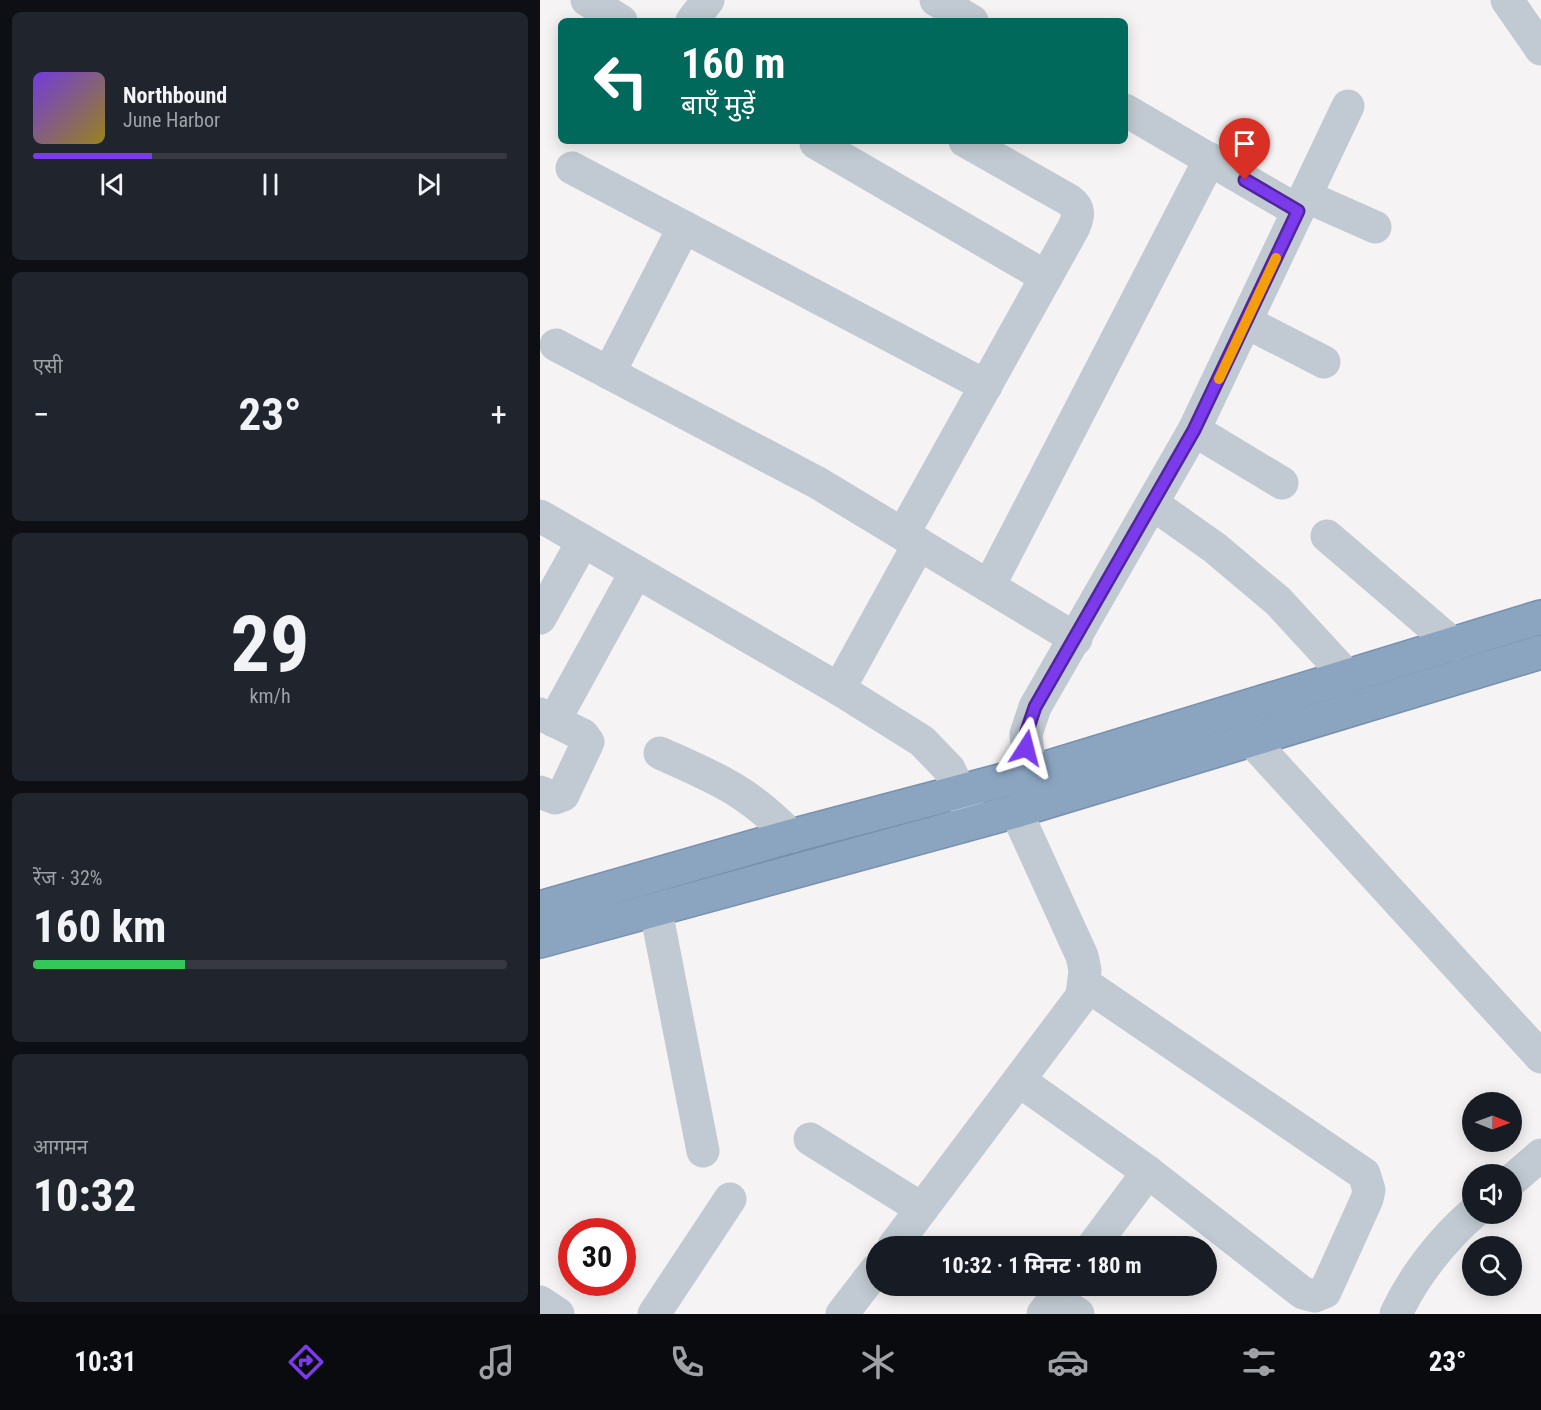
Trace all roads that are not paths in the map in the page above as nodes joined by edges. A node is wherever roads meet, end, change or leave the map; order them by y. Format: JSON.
{"nodes":[{"id":1,"x":586,"y":0,"type":"edge"},
{"id":2,"x":708,"y":0,"type":"edge"},
{"id":3,"x":936,"y":0,"type":"edge"},
{"id":4,"x":1507,"y":0,"type":"edge"},
{"id":5,"x":616,"y":18,"type":"edge"},
{"id":6,"x":694,"y":18,"type":"edge"},
{"id":7,"x":967,"y":18,"type":"edge"},
{"id":8,"x":1541,"y":49,"type":"edge"},
{"id":9,"x":1348,"y":106,"type":"dead end"},
{"id":10,"x":1128,"y":112,"type":"edge"},
{"id":11,"x":818,"y":144,"type":"edge"},
{"id":12,"x":969,"y":144,"type":"edge"},
{"id":13,"x":1210,"y":159,"type":"junction"},
{"id":14,"x":572,"y":168,"type":"dead end"},
{"id":15,"x":1302,"y":203,"type":"junction"},
{"id":16,"x":684,"y":227,"type":"junction"},
{"id":17,"x":1375,"y":227,"type":"dead end"},
{"id":18,"x":1046,"y":277,"type":"junction"},
{"id":19,"x":1246,"y":322,"type":"junction"},
{"id":20,"x":556,"y":345,"type":"dead end"},
{"id":21,"x":1324,"y":362,"type":"dead end"},
{"id":22,"x":609,"y":373,"type":"junction"},
{"id":23,"x":986,"y":386,"type":"junction"},
{"id":24,"x":1194,"y":430,"type":"junction"},
{"id":25,"x":1282,"y":483,"type":"dead end"},
{"id":26,"x":1153,"y":504,"type":"junction"},
{"id":27,"x":540,"y":516,"type":"edge"},
{"id":28,"x":1327,"y":536,"type":"dead end"},
{"id":29,"x":911,"y":539,"type":"junction"},
{"id":30,"x":583,"y":541,"type":"junction"},
{"id":31,"x":636,"y":572,"type":"junction"},
{"id":32,"x":989,"y":586,"type":"junction"},
{"id":33,"x":1541,"y":617,"type":"edge"},
{"id":34,"x":540,"y":618,"type":"edge"},
{"id":35,"x":1076,"y":639,"type":"junction"},
{"id":36,"x":1454,"y":644,"type":"junction"},
{"id":37,"x":1541,"y":652,"type":"edge"},
{"id":38,"x":1347,"y":676,"type":"junction"},
{"id":39,"x":839,"y":689,"type":"junction"},
{"id":40,"x":547,"y":717,"type":"edge"},
{"id":41,"x":1251,"y":740,"type":"junction"},
{"id":42,"x":660,"y":753,"type":"dead end"},
{"id":43,"x":1030,"y":773,"type":"junction"},
{"id":44,"x":960,"y":791,"type":"junction"},
{"id":45,"x":540,"y":792,"type":"edge"},
{"id":46,"x":1016,"y":811,"type":"junction"},
{"id":47,"x":975,"y":822,"type":"junction"},
{"id":48,"x":790,"y":836,"type":"junction"},
{"id":49,"x":540,"y":908,"type":"edge"},
{"id":50,"x":656,"y":911,"type":"junction"},
{"id":51,"x":540,"y":941,"type":"edge"},
{"id":52,"x":1085,"y":984,"type":"junction"},
{"id":53,"x":1541,"y":1057,"type":"edge"},
{"id":54,"x":1020,"y":1081,"type":"junction"},
{"id":55,"x":810,"y":1139,"type":"dead end"},
{"id":56,"x":703,"y":1151,"type":"dead end"},
{"id":57,"x":1541,"y":1155,"type":"edge"},
{"id":58,"x":1522,"y":1171,"type":"edge"},
{"id":59,"x":1148,"y":1172,"type":"junction"},
{"id":60,"x":730,"y":1199,"type":"dead end"},
{"id":61,"x":922,"y":1209,"type":"junction"},
{"id":62,"x":1462,"y":1224,"type":"edge"},
{"id":63,"x":902,"y":1236,"type":"edge"},
{"id":64,"x":1100,"y":1236,"type":"edge"},
{"id":65,"x":866,"y":1283,"type":"edge"},
{"id":66,"x":540,"y":1302,"type":"edge"},
{"id":67,"x":558,"y":1314,"type":"edge"},
{"id":68,"x":654,"y":1314,"type":"edge"},
{"id":69,"x":842,"y":1314,"type":"edge"},
{"id":70,"x":1396,"y":1314,"type":"edge"}],
"edges":[{"from":1,"to":5,"type":"street"},
{"from":2,"to":6,"type":"street"},
{"from":3,"to":7,"type":"street"},
{"from":4,"to":8,"type":"street"},
{"from":9,"to":15,"type":"street"},
{"from":10,"to":13,"type":"street"},
{"from":11,"to":18,"type":"street"},
{"from":12,"to":18,"type":"street"},
{"from":13,"to":15,"type":"street"},
{"from":13,"to":32,"type":"street"},
{"from":14,"to":16,"type":"street"},
{"from":15,"to":17,"type":"street"},
{"from":15,"to":19,"type":"street"},
{"from":16,"to":22,"type":"street"},
{"from":16,"to":23,"type":"street"},
{"from":18,"to":23,"type":"street"},
{"from":19,"to":21,"type":"street"},
{"from":19,"to":24,"type":"street"},
{"from":20,"to":22,"type":"street"},
{"from":22,"to":29,"type":"street"},
{"from":23,"to":29,"type":"street"},
{"from":24,"to":25,"type":"street"},
{"from":24,"to":26,"type":"street"},
{"from":26,"to":35,"type":"street"},
{"from":26,"to":38,"type":"street"},
{"from":27,"to":30,"type":"street"},
{"from":28,"to":36,"type":"street"},
{"from":29,"to":32,"type":"street"},
{"from":29,"to":39,"type":"street"},
{"from":30,"to":31,"type":"street"},
{"from":30,"to":34,"type":"street"},
{"from":31,"to":39,"type":"street"},
{"from":31,"to":40,"type":"street"},
{"from":32,"to":35,"type":"street"},
{"from":33,"to":36,"type":"highway"},
{"from":35,"to":43,"type":"street"},
{"from":36,"to":38,"type":"highway"},
{"from":37,"to":41,"type":"highway"},
{"from":38,"to":43,"type":"highway"},
{"from":39,"to":44,"type":"street"},
{"from":40,"to":45,"type":"street"},
{"from":41,"to":46,"type":"highway"},
{"from":41,"to":53,"type":"street"},
{"from":42,"to":48,"type":"street"},
{"from":43,"to":44,"type":"highway"},
{"from":44,"to":47,"type":"street"},
{"from":44,"to":48,"type":"highway"},
{"from":46,"to":47,"type":"highway"},
{"from":46,"to":52,"type":"street"},
{"from":47,"to":50,"type":"highway"},
{"from":48,"to":49,"type":"highway"},
{"from":50,"to":51,"type":"highway"},
{"from":50,"to":56,"type":"street"},
{"from":52,"to":54,"type":"street"},
{"from":52,"to":59,"type":"street"},
{"from":54,"to":59,"type":"street"},
{"from":54,"to":61,"type":"street"},
{"from":55,"to":61,"type":"street"},
{"from":57,"to":58,"type":"street"},
{"from":59,"to":64,"type":"street"},
{"from":60,"to":68,"type":"street"},
{"from":61,"to":63,"type":"street"},
{"from":62,"to":70,"type":"street"},
{"from":65,"to":69,"type":"street"},
{"from":66,"to":67,"type":"street"}]}
